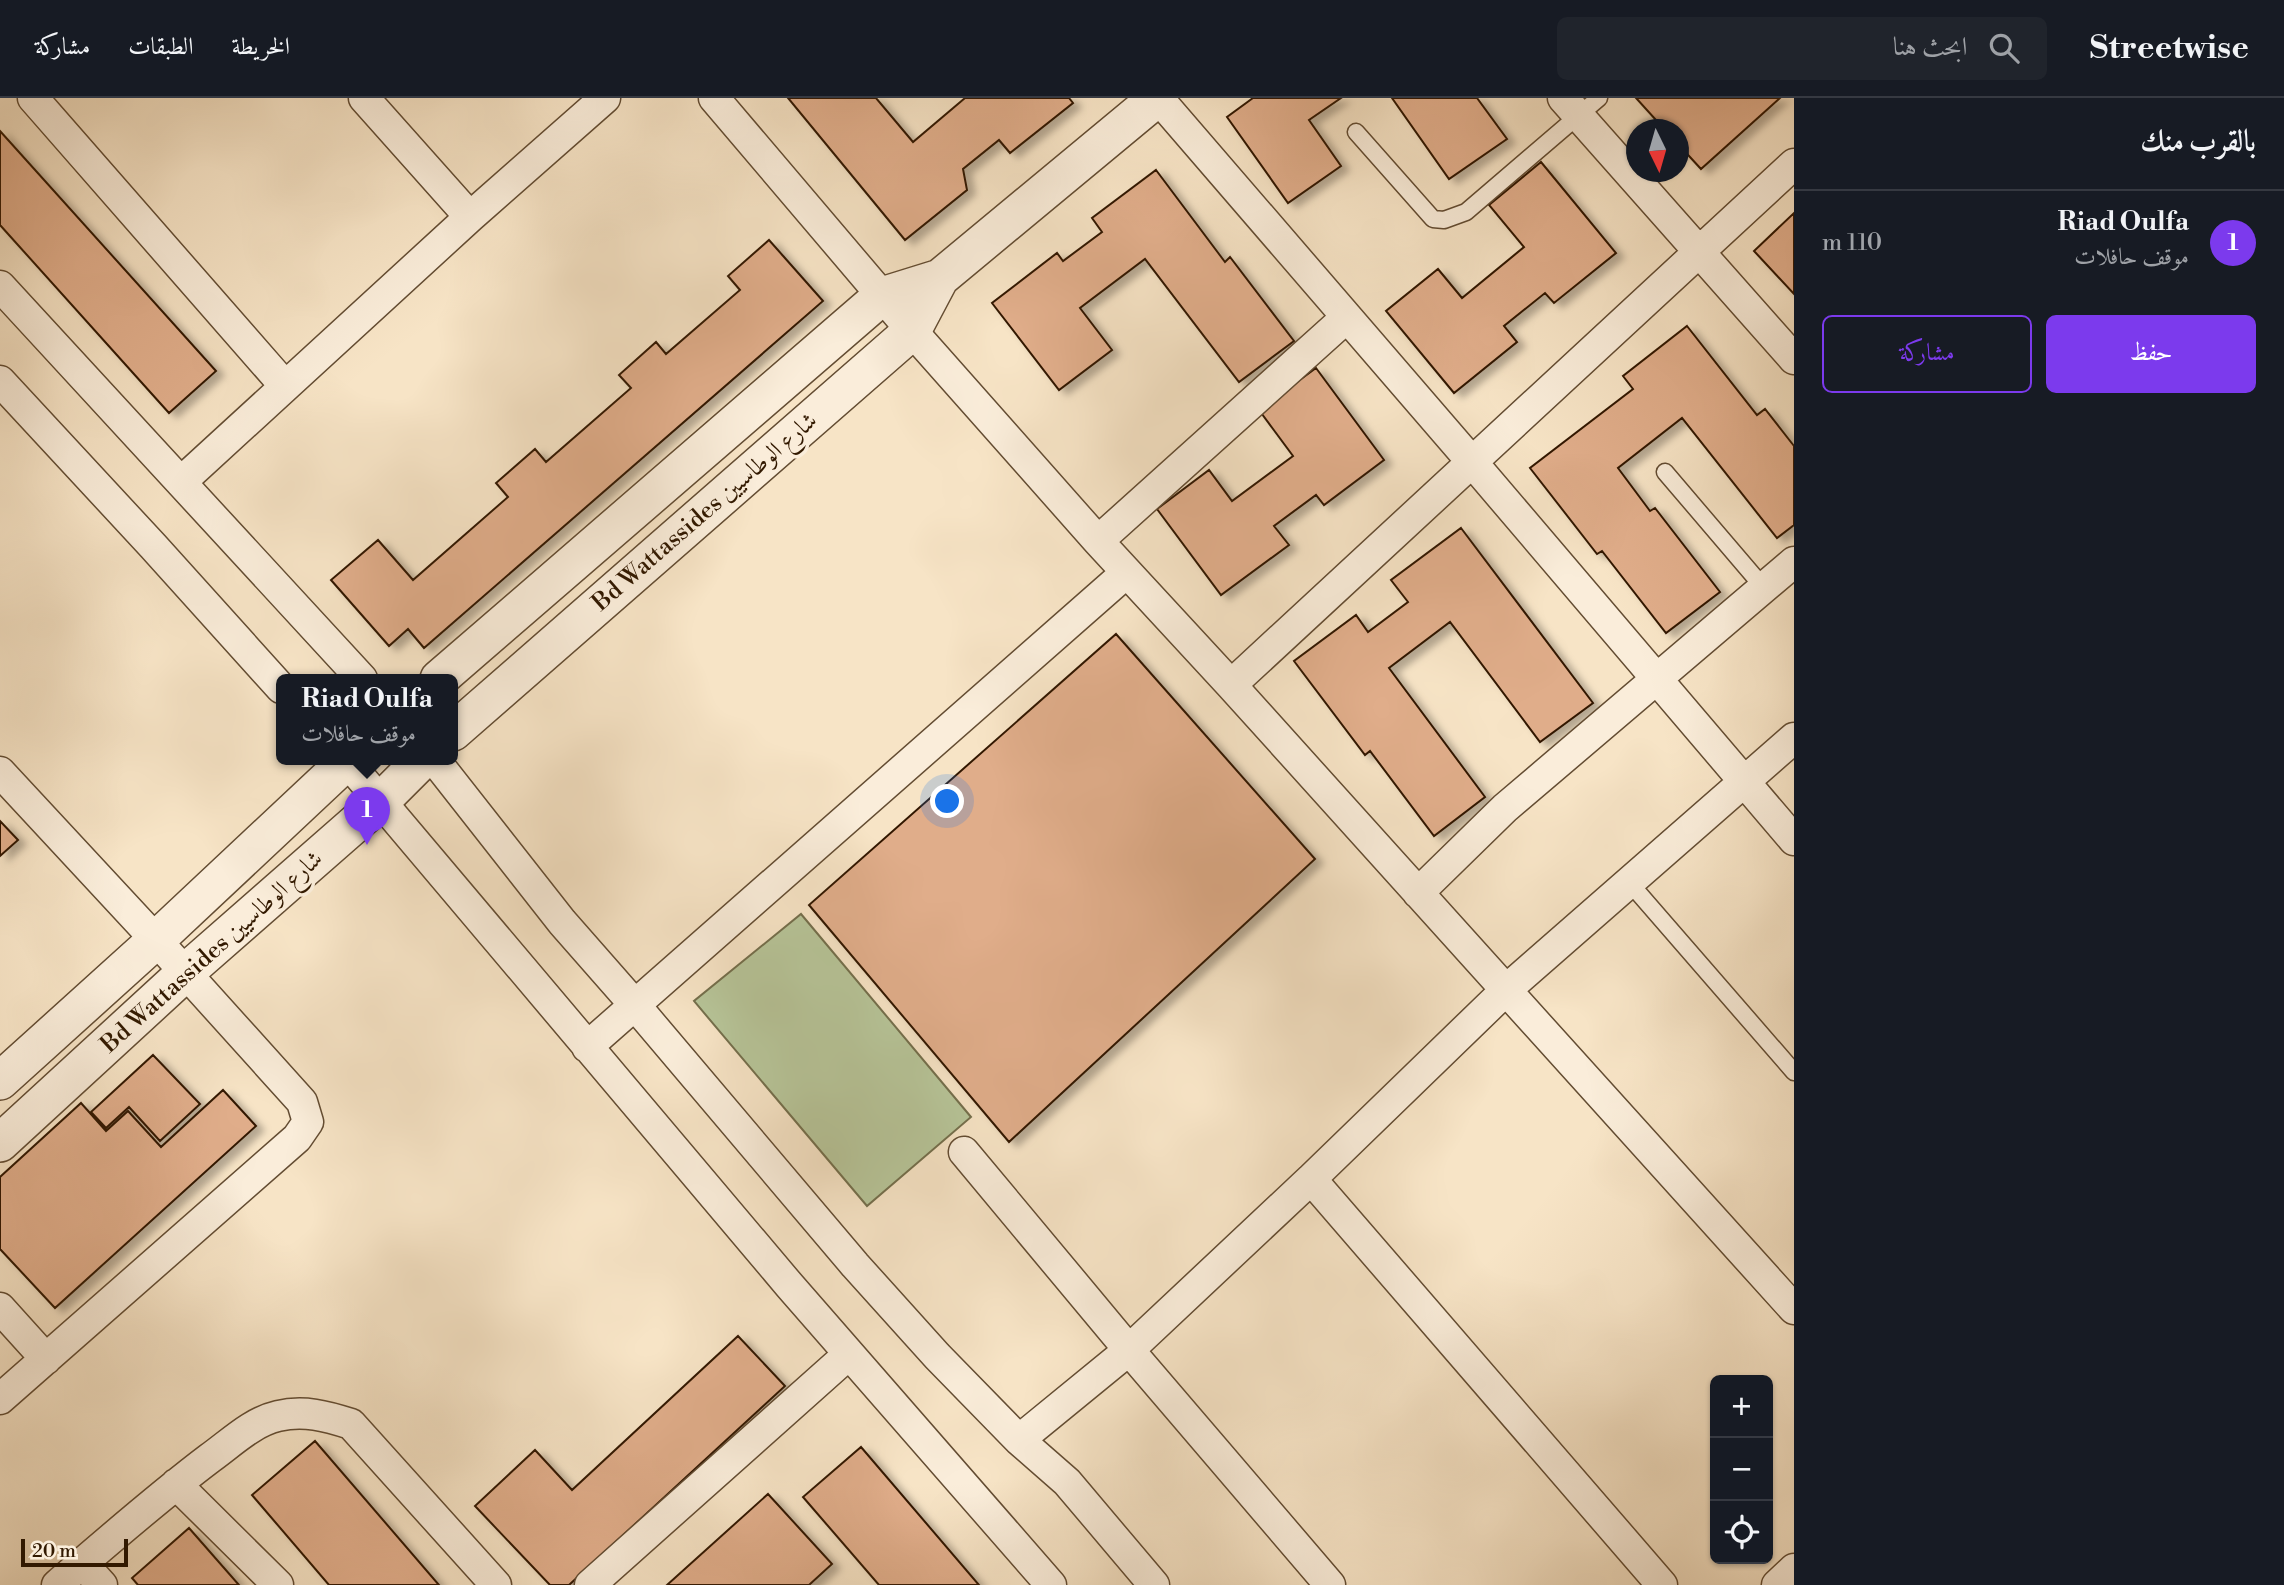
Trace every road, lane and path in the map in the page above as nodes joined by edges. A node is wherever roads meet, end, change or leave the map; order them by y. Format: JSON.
{"nodes":[{"id":1,"x":33,"y":98,"type":"edge"},
{"id":2,"x":364,"y":98,"type":"edge"},
{"id":3,"x":605,"y":98,"type":"edge"},
{"id":4,"x":714,"y":98,"type":"edge"},
{"id":5,"x":1157,"y":98,"type":"edge"},
{"id":6,"x":1580,"y":104,"type":"edge"},
{"id":7,"x":1356,"y":132,"type":"dead end"},
{"id":8,"x":1794,"y":164,"type":"edge"},
{"id":9,"x":470,"y":217,"type":"junction"},
{"id":10,"x":1698,"y":253,"type":"junction"},
{"id":11,"x":940,"y":278,"type":"junction"},
{"id":12,"x":0,"y":286,"type":"edge"},
{"id":13,"x":882,"y":296,"type":"junction"},
{"id":14,"x":1347,"y":317,"type":"junction"},
{"id":15,"x":912,"y":331,"type":"junction"},
{"id":16,"x":1794,"y":359,"type":"edge"},
{"id":17,"x":0,"y":381,"type":"edge"},
{"id":18,"x":285,"y":386,"type":"junction"},
{"id":19,"x":1472,"y":462,"type":"junction"},
{"id":20,"x":1665,"y":472,"type":"dead end"},
{"id":21,"x":181,"y":482,"type":"junction"},
{"id":22,"x":1098,"y":541,"type":"junction"},
{"id":23,"x":1794,"y":562,"type":"edge"},
{"id":24,"x":1126,"y":573,"type":"junction"},
{"id":25,"x":1764,"y":588,"type":"junction"},
{"id":26,"x":357,"y":674,"type":"edge"},
{"id":27,"x":445,"y":674,"type":"edge"},
{"id":28,"x":1658,"y":680,"type":"junction"},
{"id":29,"x":276,"y":682,"type":"edge"},
{"id":30,"x":1231,"y":685,"type":"junction"},
{"id":31,"x":458,"y":728,"type":"edge"},
{"id":32,"x":1794,"y":738,"type":"edge"},
{"id":33,"x":342,"y":765,"type":"edge"},
{"id":34,"x":351,"y":765,"type":"edge"},
{"id":35,"x":417,"y":765,"type":"edge"},
{"id":36,"x":439,"y":765,"type":"edge"},
{"id":37,"x":0,"y":772,"type":"edge"},
{"id":38,"x":1744,"y":781,"type":"junction"},
{"id":39,"x":380,"y":802,"type":"junction"},
{"id":40,"x":1794,"y":839,"type":"edge"},
{"id":41,"x":1629,"y":883,"type":"junction"},
{"id":42,"x":1418,"y":893,"type":"junction"},
{"id":43,"x":156,"y":940,"type":"junction"},
{"id":44,"x":186,"y":972,"type":"junction"},
{"id":45,"x":1506,"y":990,"type":"junction"},
{"id":46,"x":634,"y":1004,"type":"junction"},
{"id":47,"x":587,"y":1046,"type":"junction"},
{"id":48,"x":1794,"y":1072,"type":"edge"},
{"id":49,"x":0,"y":1081,"type":"edge"},
{"id":50,"x":0,"y":1143,"type":"edge"},
{"id":51,"x":964,"y":1152,"type":"dead end"},
{"id":52,"x":1311,"y":1180,"type":"junction"},
{"id":53,"x":0,"y":1308,"type":"edge"},
{"id":54,"x":1794,"y":1309,"type":"edge"},
{"id":55,"x":1129,"y":1350,"type":"junction"},
{"id":56,"x":849,"y":1354,"type":"junction"},
{"id":57,"x":46,"y":1359,"type":"junction"},
{"id":58,"x":0,"y":1399,"type":"edge"},
{"id":59,"x":1019,"y":1440,"type":"junction"},
{"id":60,"x":176,"y":1484,"type":"junction"},
{"id":61,"x":82,"y":1563,"type":"junction"},
{"id":62,"x":1794,"y":1569,"type":"edge"},
{"id":63,"x":57,"y":1585,"type":"edge"},
{"id":64,"x":102,"y":1585,"type":"edge"},
{"id":65,"x":278,"y":1585,"type":"edge"},
{"id":66,"x":496,"y":1585,"type":"edge"},
{"id":67,"x":590,"y":1585,"type":"edge"},
{"id":68,"x":1051,"y":1585,"type":"edge"},
{"id":69,"x":1154,"y":1585,"type":"edge"},
{"id":70,"x":1330,"y":1585,"type":"edge"},
{"id":71,"x":1662,"y":1585,"type":"edge"},
{"id":72,"x":1777,"y":1585,"type":"edge"}],
"edges":[{"from":1,"to":18,"type":"street"},
{"from":2,"to":9,"type":"street"},
{"from":3,"to":9,"type":"street"},
{"from":4,"to":13,"type":"street"},
{"from":5,"to":11,"type":"street","name":"Bd Wattassides شارع الوطاسيين"},
{"from":5,"to":14,"type":"street"},
{"from":6,"to":7,"type":"lane"},
{"from":6,"to":10,"type":"street"},
{"from":8,"to":10,"type":"street"},
{"from":9,"to":18,"type":"street"},
{"from":10,"to":16,"type":"street"},
{"from":10,"to":19,"type":"street"},
{"from":11,"to":13,"type":"street","name":"Bd Wattassides شارع الوطاسيين"},
{"from":11,"to":15,"type":"street","name":"Bd Wattassides شارع الوطاسيين"},
{"from":12,"to":21,"type":"street"},
{"from":13,"to":15,"type":"street"},
{"from":13,"to":27,"type":"street","name":"Bd Wattassides شارع الوطاسيين"},
{"from":14,"to":19,"type":"street"},
{"from":14,"to":22,"type":"street"},
{"from":15,"to":22,"type":"street"},
{"from":15,"to":31,"type":"street","name":"Bd Wattassides شارع الوطاسيين"},
{"from":17,"to":29,"type":"street"},
{"from":18,"to":21,"type":"street"},
{"from":19,"to":28,"type":"street"},
{"from":19,"to":30,"type":"street"},
{"from":20,"to":25,"type":"lane"},
{"from":21,"to":26,"type":"street"},
{"from":22,"to":24,"type":"street"},
{"from":23,"to":25,"type":"street"},
{"from":24,"to":30,"type":"street"},
{"from":24,"to":46,"type":"street"},
{"from":25,"to":28,"type":"street"},
{"from":28,"to":38,"type":"street"},
{"from":28,"to":42,"type":"street"},
{"from":30,"to":42,"type":"street"},
{"from":32,"to":38,"type":"street"},
{"from":33,"to":43,"type":"street","name":"Bd Wattassides شارع الوطاسيين"},
{"from":34,"to":39,"type":"street"},
{"from":35,"to":39,"type":"street","name":"Bd Wattassides شارع الوطاسيين"},
{"from":36,"to":46,"type":"street"},
{"from":37,"to":43,"type":"street"},
{"from":38,"to":40,"type":"street"},
{"from":38,"to":41,"type":"street"},
{"from":39,"to":44,"type":"street","name":"Bd Wattassides شارع الوطاسيين"},
{"from":39,"to":47,"type":"street"},
{"from":41,"to":45,"type":"street"},
{"from":41,"to":48,"type":"lane"},
{"from":42,"to":45,"type":"street"},
{"from":43,"to":44,"type":"street"},
{"from":43,"to":49,"type":"street","name":"Bd Wattassides شارع الوطاسيين"},
{"from":44,"to":50,"type":"street","name":"Bd Wattassides شارع الوطاسيين"},
{"from":44,"to":57,"type":"street"},
{"from":45,"to":52,"type":"street"},
{"from":45,"to":54,"type":"street"},
{"from":46,"to":47,"type":"street"},
{"from":46,"to":59,"type":"street"},
{"from":47,"to":56,"type":"street"},
{"from":51,"to":55,"type":"street"},
{"from":52,"to":55,"type":"street"},
{"from":52,"to":71,"type":"street"},
{"from":53,"to":57,"type":"street"},
{"from":55,"to":59,"type":"street"},
{"from":55,"to":70,"type":"street"},
{"from":56,"to":67,"type":"street"},
{"from":56,"to":68,"type":"street"},
{"from":57,"to":58,"type":"street"},
{"from":59,"to":69,"type":"street"},
{"from":60,"to":61,"type":"street"},
{"from":60,"to":65,"type":"street"},
{"from":60,"to":66,"type":"street"},
{"from":61,"to":63,"type":"street"},
{"from":61,"to":64,"type":"street"},
{"from":62,"to":72,"type":"street"}]}
